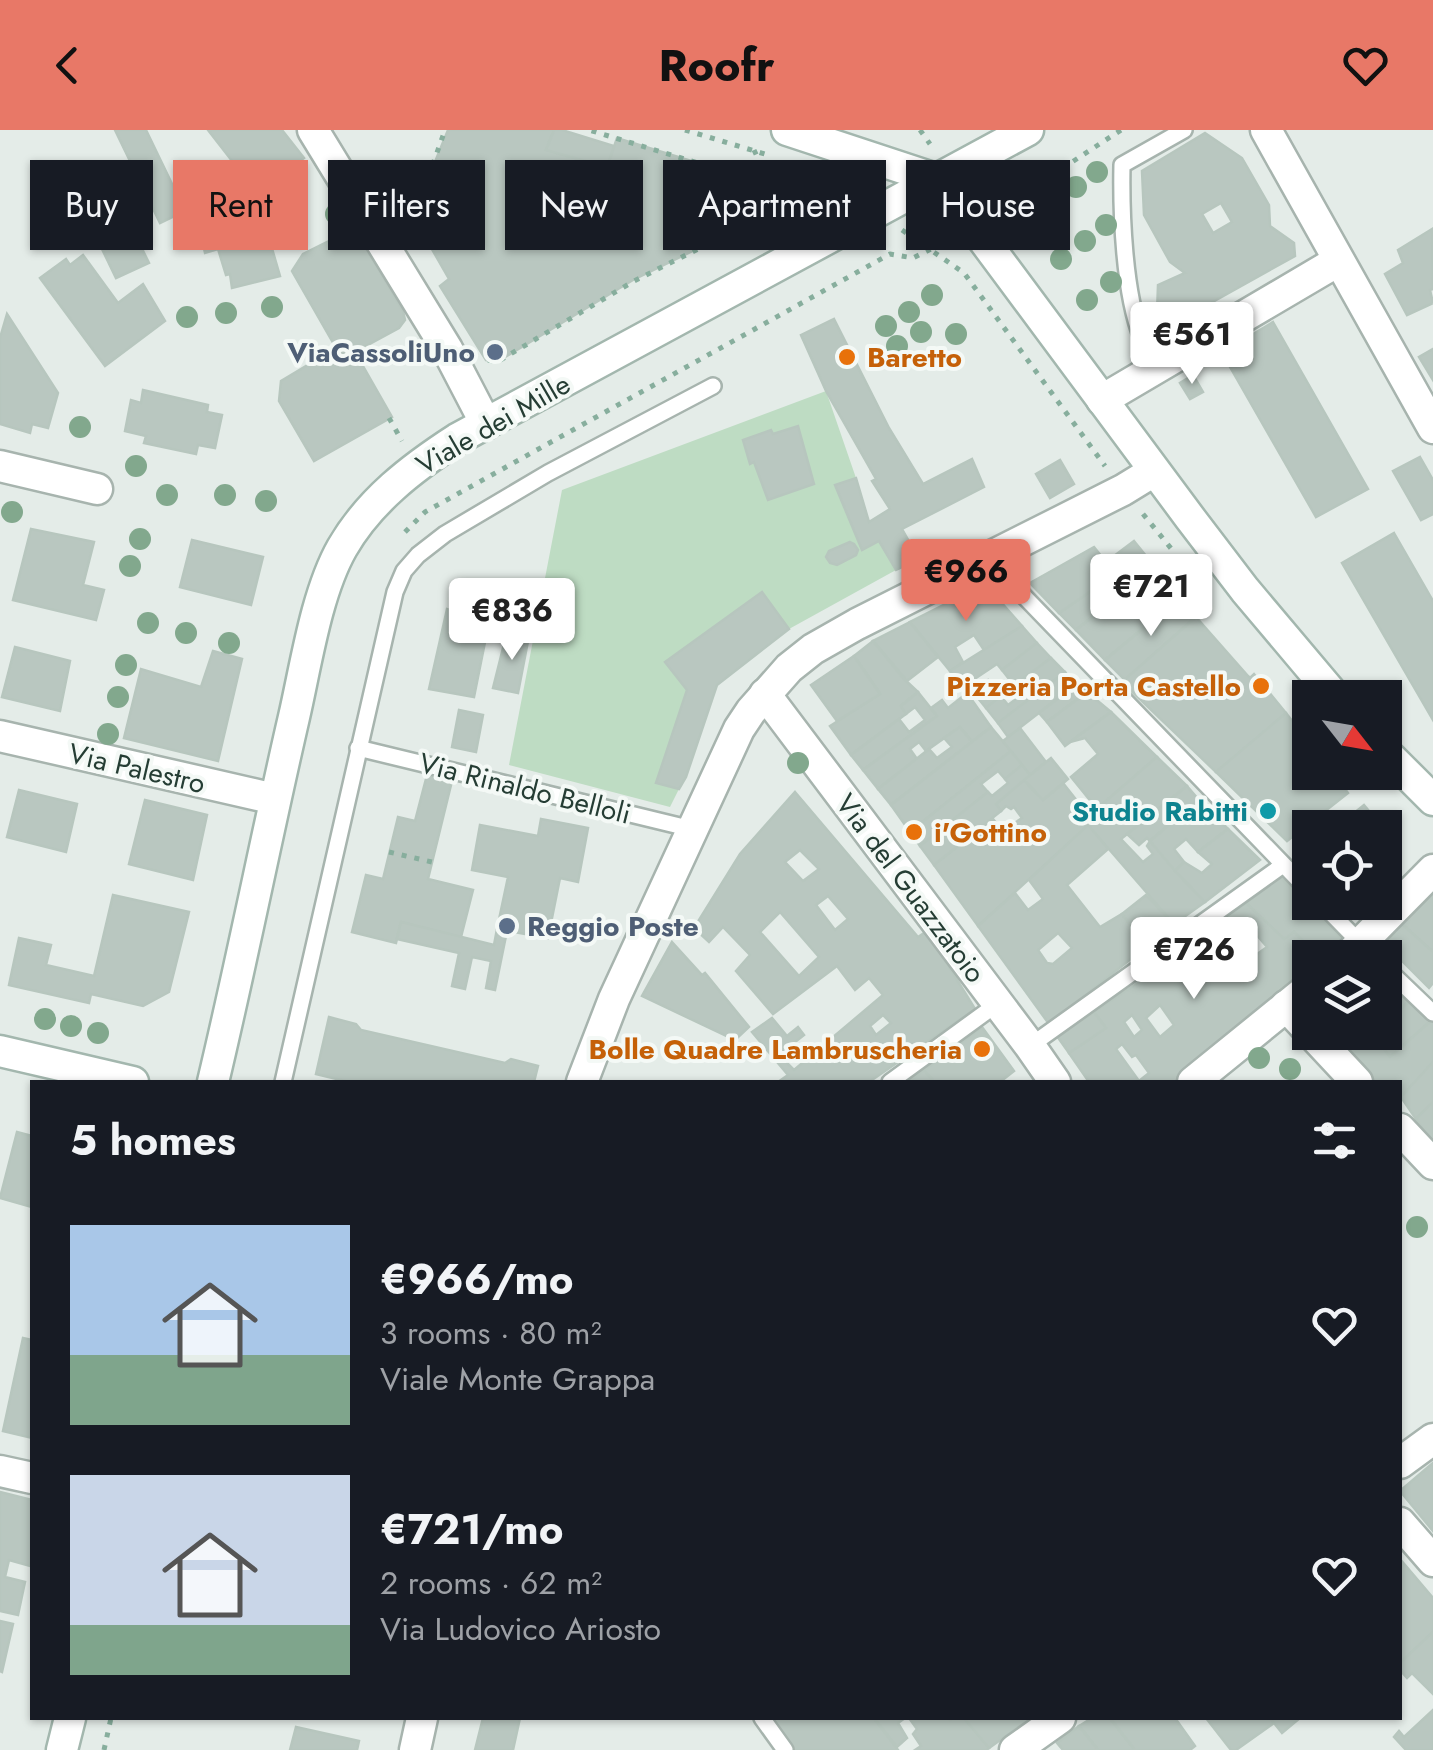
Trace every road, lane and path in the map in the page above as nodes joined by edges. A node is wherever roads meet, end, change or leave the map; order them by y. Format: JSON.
{"nodes":[{"id":1,"x":313,"y":130,"type":"edge"},
{"id":2,"x":445,"y":130,"type":"edge"},
{"id":3,"x":589,"y":130,"type":"edge"},
{"id":4,"x":685,"y":130,"type":"edge"},
{"id":5,"x":1028,"y":130,"type":"edge"},
{"id":6,"x":1120,"y":130,"type":"edge"},
{"id":7,"x":1184,"y":130,"type":"edge"},
{"id":8,"x":1266,"y":130,"type":"edge"},
{"id":9,"x":783,"y":144,"type":"edge"},
{"id":10,"x":754,"y":150,"type":"junction"},
{"id":11,"x":434,"y":160,"type":"edge"},
{"id":12,"x":975,"y":160,"type":"edge"},
{"id":13,"x":1070,"y":163,"type":"edge"},
{"id":14,"x":906,"y":172,"type":"edge"},
{"id":15,"x":932,"y":250,"type":"joint"},
{"id":16,"x":991,"y":250,"type":"edge"},
{"id":17,"x":801,"y":251,"type":"junction"},
{"id":18,"x":1338,"y":261,"type":"junction"},
{"id":19,"x":820,"y":292,"type":"junction"},
{"id":20,"x":486,"y":360,"type":"dead end"},
{"id":21,"x":1158,"y":366,"type":"junction"},
{"id":22,"x":713,"y":386,"type":"dead end"},
{"id":23,"x":1102,"y":400,"type":"junction"},
{"id":24,"x":389,"y":418,"type":"dead end"},
{"id":25,"x":486,"y":424,"type":"junction"},
{"id":26,"x":1433,"y":428,"type":"edge"},
{"id":27,"x":402,"y":441,"type":"dead end"},
{"id":28,"x":0,"y":466,"type":"edge"},
{"id":29,"x":1154,"y":471,"type":"junction"},
{"id":30,"x":97,"y":489,"type":"dead end"},
{"id":31,"x":1123,"y":490,"type":"junction"},
{"id":32,"x":399,"y":539,"type":"dead end"},
{"id":33,"x":987,"y":558,"type":"junction"},
{"id":34,"x":1321,"y":680,"type":"edge"},
{"id":35,"x":766,"y":694,"type":"junction"},
{"id":36,"x":0,"y":736,"type":"edge"},
{"id":37,"x":358,"y":748,"type":"junction"},
{"id":38,"x":1402,"y":769,"type":"edge"},
{"id":39,"x":275,"y":799,"type":"junction"},
{"id":40,"x":1433,"y":800,"type":"edge"},
{"id":41,"x":692,"y":828,"type":"junction"},
{"id":42,"x":390,"y":852,"type":"dead end"},
{"id":43,"x":432,"y":862,"type":"dead end"},
{"id":44,"x":1283,"y":865,"type":"junction"},
{"id":45,"x":1433,"y":870,"type":"edge"},
{"id":46,"x":1292,"y":874,"type":"edge"},
{"id":47,"x":1334,"y":920,"type":"edge"},
{"id":48,"x":1351,"y":940,"type":"edge"},
{"id":49,"x":1372,"y":940,"type":"edge"},
{"id":50,"x":1402,"y":983,"type":"edge"},
{"id":51,"x":1292,"y":1001,"type":"edge"},
{"id":52,"x":998,"y":1004,"type":"junction"},
{"id":53,"x":1286,"y":1006,"type":"junction"},
{"id":54,"x":1433,"y":1012,"type":"edge"},
{"id":55,"x":1030,"y":1046,"type":"junction"},
{"id":56,"x":0,"y":1051,"type":"edge"},
{"id":57,"x":124,"y":1080,"type":"edge"},
{"id":58,"x":213,"y":1080,"type":"edge"},
{"id":59,"x":284,"y":1080,"type":"edge"},
{"id":60,"x":583,"y":1080,"type":"edge"},
{"id":61,"x":893,"y":1080,"type":"edge"},
{"id":62,"x":1054,"y":1080,"type":"edge"},
{"id":63,"x":1195,"y":1080,"type":"edge"},
{"id":64,"x":1355,"y":1080,"type":"edge"},
{"id":65,"x":1402,"y":1131,"type":"edge"},
{"id":66,"x":1433,"y":1164,"type":"edge"},
{"id":67,"x":1433,"y":1439,"type":"edge"},
{"id":68,"x":1402,"y":1462,"type":"edge"},
{"id":69,"x":0,"y":1471,"type":"edge"},
{"id":70,"x":30,"y":1478,"type":"edge"},
{"id":71,"x":1402,"y":1525,"type":"edge"},
{"id":72,"x":1433,"y":1561,"type":"edge"},
{"id":73,"x":70,"y":1720,"type":"edge"},
{"id":74,"x":112,"y":1720,"type":"edge"},
{"id":75,"x":422,"y":1720,"type":"edge"},
{"id":76,"x":763,"y":1720,"type":"edge"},
{"id":77,"x":1057,"y":1720,"type":"edge"},
{"id":78,"x":62,"y":1750,"type":"edge"},
{"id":79,"x":104,"y":1750,"type":"edge"},
{"id":80,"x":415,"y":1750,"type":"edge"},
{"id":81,"x":784,"y":1750,"type":"edge"},
{"id":82,"x":1015,"y":1750,"type":"edge"}],
"edges":[{"from":1,"to":25,"type":"street"},
{"from":2,"to":11,"type":"path"},
{"from":3,"to":20,"type":"path"},
{"from":4,"to":10,"type":"path"},
{"from":5,"to":12,"type":"street","name":"Viale dei Mille"},
{"from":6,"to":13,"type":"path"},
{"from":7,"to":21,"type":"lane"},
{"from":8,"to":18,"type":"street"},
{"from":9,"to":10,"type":"path"},
{"from":9,"to":14,"type":"street"},
{"from":10,"to":17,"type":"path"},
{"from":15,"to":19,"type":"path"},
{"from":15,"to":31,"type":"path"},
{"from":16,"to":23,"type":"street"},
{"from":17,"to":19,"type":"path"},
{"from":17,"to":25,"type":"street","name":"Viale dei Mille"},
{"from":18,"to":21,"type":"street"},
{"from":18,"to":26,"type":"street"},
{"from":19,"to":32,"type":"path"},
{"from":21,"to":23,"type":"street"},
{"from":22,"to":37,"type":"lane"},
{"from":23,"to":29,"type":"street"},
{"from":24,"to":27,"type":"path"},
{"from":25,"to":39,"type":"street","name":"Viale dei Mille"},
{"from":28,"to":30,"type":"street"},
{"from":29,"to":31,"type":"street"},
{"from":29,"to":34,"type":"street"},
{"from":31,"to":33,"type":"street"},
{"from":33,"to":35,"type":"street"},
{"from":33,"to":44,"type":"lane"},
{"from":35,"to":41,"type":"street"},
{"from":35,"to":52,"type":"street","name":"Via del Guazzatoio"},
{"from":36,"to":39,"type":"street","name":"Via Palestro"},
{"from":37,"to":41,"type":"lane","name":"Via Rinaldo Belloli"},
{"from":37,"to":59,"type":"lane"},
{"from":38,"to":40,"type":"street"},
{"from":39,"to":58,"type":"street","name":"Viale dei Mille"},
{"from":41,"to":60,"type":"street"},
{"from":42,"to":43,"type":"path"},
{"from":44,"to":46,"type":"lane"},
{"from":44,"to":55,"type":"lane"},
{"from":45,"to":49,"type":"street"},
{"from":47,"to":48,"type":"lane"},
{"from":50,"to":54,"type":"lane"},
{"from":51,"to":53,"type":"street"},
{"from":52,"to":55,"type":"street","name":"Via del Guazzatoio"},
{"from":52,"to":61,"type":"lane"},
{"from":53,"to":63,"type":"street"},
{"from":53,"to":64,"type":"street"},
{"from":55,"to":62,"type":"street","name":"Via del Guazzatoio"},
{"from":56,"to":57,"type":"street"},
{"from":65,"to":66,"type":"street"},
{"from":67,"to":68,"type":"street"},
{"from":69,"to":70,"type":"street"},
{"from":71,"to":72,"type":"street"},
{"from":73,"to":78,"type":"street"},
{"from":74,"to":79,"type":"path"},
{"from":75,"to":80,"type":"street"},
{"from":76,"to":81,"type":"lane"},
{"from":77,"to":82,"type":"street"}]}
